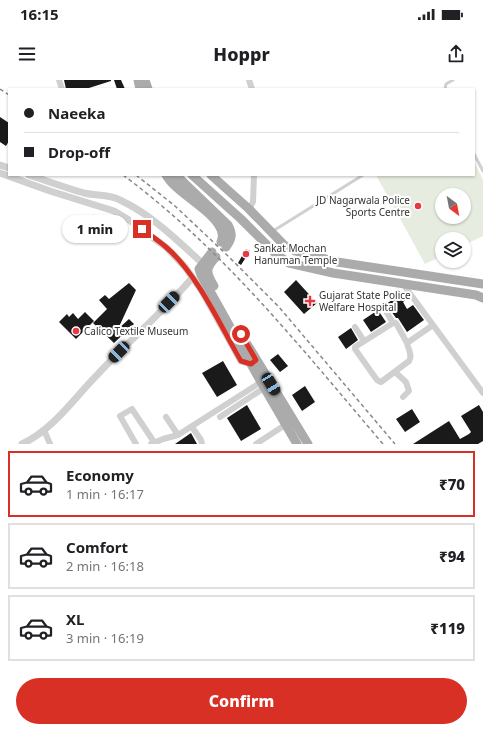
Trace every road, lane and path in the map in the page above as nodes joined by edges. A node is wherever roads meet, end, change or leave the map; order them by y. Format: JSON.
{"nodes":[{"id":1,"x":453,"y":80,"type":"edge"},
{"id":2,"x":445,"y":88,"type":"edge"},
{"id":3,"x":475,"y":156,"type":"edge"},
{"id":4,"x":483,"y":171,"type":"edge"},
{"id":5,"x":8,"y":176,"type":"edge"},
{"id":6,"x":32,"y":176,"type":"edge"},
{"id":7,"x":167,"y":176,"type":"edge"},
{"id":8,"x":177,"y":176,"type":"edge"},
{"id":9,"x":193,"y":176,"type":"edge"},
{"id":10,"x":212,"y":176,"type":"edge"},
{"id":11,"x":254,"y":176,"type":"edge"},
{"id":12,"x":361,"y":176,"type":"edge"},
{"id":13,"x":106,"y":196,"type":"junction"},
{"id":14,"x":102,"y":206,"type":"junction"},
{"id":15,"x":249,"y":209,"type":"junction"},
{"id":16,"x":272,"y":232,"type":"junction"},
{"id":17,"x":202,"y":263,"type":"junction"},
{"id":18,"x":192,"y":278,"type":"junction"},
{"id":19,"x":403,"y":284,"type":"junction"},
{"id":20,"x":483,"y":284,"type":"edge"},
{"id":21,"x":483,"y":298,"type":"edge"},
{"id":22,"x":384,"y":308,"type":"dead end"},
{"id":23,"x":393,"y":322,"type":"junction"},
{"id":24,"x":433,"y":325,"type":"junction"},
{"id":25,"x":355,"y":327,"type":"dead end"},
{"id":26,"x":364,"y":341,"type":"junction"},
{"id":27,"x":407,"y":343,"type":"junction"},
{"id":28,"x":246,"y":347,"type":"junction"},
{"id":29,"x":254,"y":362,"type":"junction"},
{"id":30,"x":395,"y":372,"type":"junction"},
{"id":31,"x":262,"y":385,"type":"junction"},
{"id":32,"x":483,"y":394,"type":"edge"},
{"id":33,"x":403,"y":397,"type":"dead end"},
{"id":34,"x":166,"y":417,"type":"dead end"},
{"id":35,"x":220,"y":417,"type":"dead end"},
{"id":36,"x":192,"y":427,"type":"junction"},
{"id":37,"x":286,"y":427,"type":"junction"},
{"id":38,"x":44,"y":430,"type":"junction"},
{"id":39,"x":178,"y":435,"type":"junction"},
{"id":40,"x":152,"y":443,"type":"edge"},
{"id":41,"x":22,"y":444,"type":"edge"},
{"id":42,"x":50,"y":444,"type":"edge"},
{"id":43,"x":136,"y":444,"type":"edge"},
{"id":44,"x":202,"y":444,"type":"edge"},
{"id":45,"x":256,"y":444,"type":"edge"},
{"id":46,"x":263,"y":444,"type":"edge"},
{"id":47,"x":297,"y":444,"type":"edge"},
{"id":48,"x":308,"y":444,"type":"edge"}],
"edges":[{"from":1,"to":2,"type":"lane"},
{"from":3,"to":4,"type":"lane"},
{"from":5,"to":14,"type":"street"},
{"from":6,"to":13,"type":"street"},
{"from":7,"to":8,"type":"main road"},
{"from":9,"to":19,"type":"main road"},
{"from":10,"to":15,"type":"main road"},
{"from":11,"to":15,"type":"street"},
{"from":12,"to":16,"type":"lane"},
{"from":13,"to":14,"type":"street"},
{"from":13,"to":17,"type":"street"},
{"from":14,"to":18,"type":"street"},
{"from":15,"to":16,"type":"main road"},
{"from":16,"to":20,"type":"main road"},
{"from":17,"to":28,"type":"main road"},
{"from":17,"to":28,"type":"main road"},
{"from":18,"to":29,"type":"street"},
{"from":18,"to":38,"type":"street"},
{"from":19,"to":21,"type":"main road"},
{"from":19,"to":24,"type":"street"},
{"from":22,"to":23,"type":"street"},
{"from":23,"to":26,"type":"street"},
{"from":23,"to":27,"type":"street"},
{"from":24,"to":27,"type":"street"},
{"from":24,"to":32,"type":"street"},
{"from":25,"to":26,"type":"street"},
{"from":26,"to":30,"type":"street"},
{"from":27,"to":30,"type":"street"},
{"from":28,"to":29,"type":"main road"},
{"from":29,"to":31,"type":"main road"},
{"from":29,"to":48,"type":"main road"},
{"from":30,"to":33,"type":"street"},
{"from":31,"to":35,"type":"street"},
{"from":31,"to":36,"type":"street"},
{"from":31,"to":37,"type":"main road"},
{"from":34,"to":39,"type":"street"},
{"from":36,"to":39,"type":"street"},
{"from":36,"to":44,"type":"street"},
{"from":37,"to":45,"type":"street"},
{"from":37,"to":46,"type":"street"},
{"from":37,"to":47,"type":"main road"},
{"from":38,"to":41,"type":"street"},
{"from":38,"to":42,"type":"street"},
{"from":39,"to":40,"type":"street"},
{"from":40,"to":43,"type":"street"}]}
